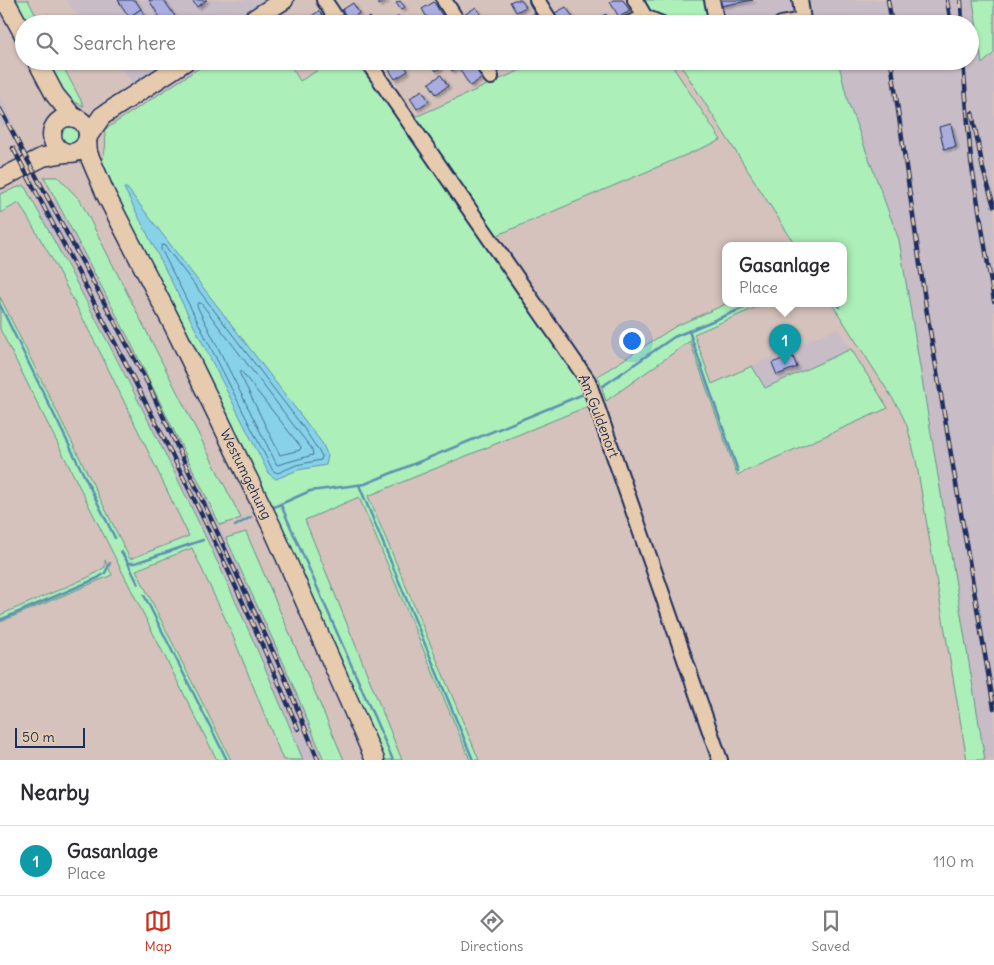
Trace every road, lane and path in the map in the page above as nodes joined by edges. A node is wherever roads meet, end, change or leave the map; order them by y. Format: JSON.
{"nodes":[{"id":1,"x":5,"y":0,"type":"edge"},
{"id":2,"x":284,"y":0,"type":"edge"},
{"id":3,"x":324,"y":0,"type":"edge"},
{"id":4,"x":444,"y":0,"type":"edge"},
{"id":5,"x":537,"y":0,"type":"edge"},
{"id":6,"x":635,"y":0,"type":"edge"},
{"id":7,"x":712,"y":0,"type":"edge"},
{"id":8,"x":800,"y":0,"type":"edge"},
{"id":9,"x":260,"y":15,"type":"edge"},
{"id":10,"x":334,"y":15,"type":"edge"},
{"id":11,"x":453,"y":15,"type":"edge"},
{"id":12,"x":546,"y":15,"type":"edge"},
{"id":13,"x":644,"y":15,"type":"edge"},
{"id":14,"x":715,"y":15,"type":"edge"},
{"id":15,"x":802,"y":15,"type":"edge"},
{"id":16,"x":15,"y":18,"type":"edge"},
{"id":17,"x":40,"y":70,"type":"edge"},
{"id":18,"x":41,"y":70,"type":"edge"},
{"id":19,"x":172,"y":70,"type":"edge"},
{"id":20,"x":373,"y":70,"type":"edge"},
{"id":21,"x":487,"y":70,"type":"edge"},
{"id":22,"x":491,"y":77,"type":"dead end"},
{"id":23,"x":118,"y":104,"type":"junction"},
{"id":24,"x":76,"y":118,"type":"junction"},
{"id":25,"x":53,"y":131,"type":"junction"},
{"id":26,"x":87,"y":139,"type":"junction"},
{"id":27,"x":68,"y":153,"type":"junction"},
{"id":28,"x":7,"y":175,"type":"edge"},
{"id":29,"x":106,"y":194,"type":"junction"},
{"id":30,"x":375,"y":760,"type":"edge"},
{"id":31,"x":720,"y":760,"type":"edge"}],
"edges":[{"from":1,"to":16,"type":"main road"},
{"from":2,"to":9,"type":"main road"},
{"from":3,"to":10,"type":"street"},
{"from":4,"to":11,"type":"street"},
{"from":5,"to":12,"type":"street"},
{"from":6,"to":13,"type":"street"},
{"from":7,"to":14,"type":"street"},
{"from":8,"to":15,"type":"street"},
{"from":17,"to":25,"type":"main road"},
{"from":18,"to":24,"type":"main road"},
{"from":19,"to":23,"type":"main road"},
{"from":20,"to":31,"type":"street","name":"Am Guldenort"},
{"from":21,"to":22,"type":"street"},
{"from":23,"to":24,"type":"main road"},
{"from":23,"to":26,"type":"main road"},
{"from":24,"to":25,"type":"main road"},
{"from":24,"to":26,"type":"main road"},
{"from":25,"to":27,"type":"main road"},
{"from":25,"to":28,"type":"main road"},
{"from":26,"to":27,"type":"main road"},
{"from":26,"to":29,"type":"main road","name":"Westumgehung"},
{"from":27,"to":28,"type":"main road"},
{"from":27,"to":29,"type":"main road","name":"Westumgehung"},
{"from":29,"to":30,"type":"main road","name":"Westumgehung"}]}
